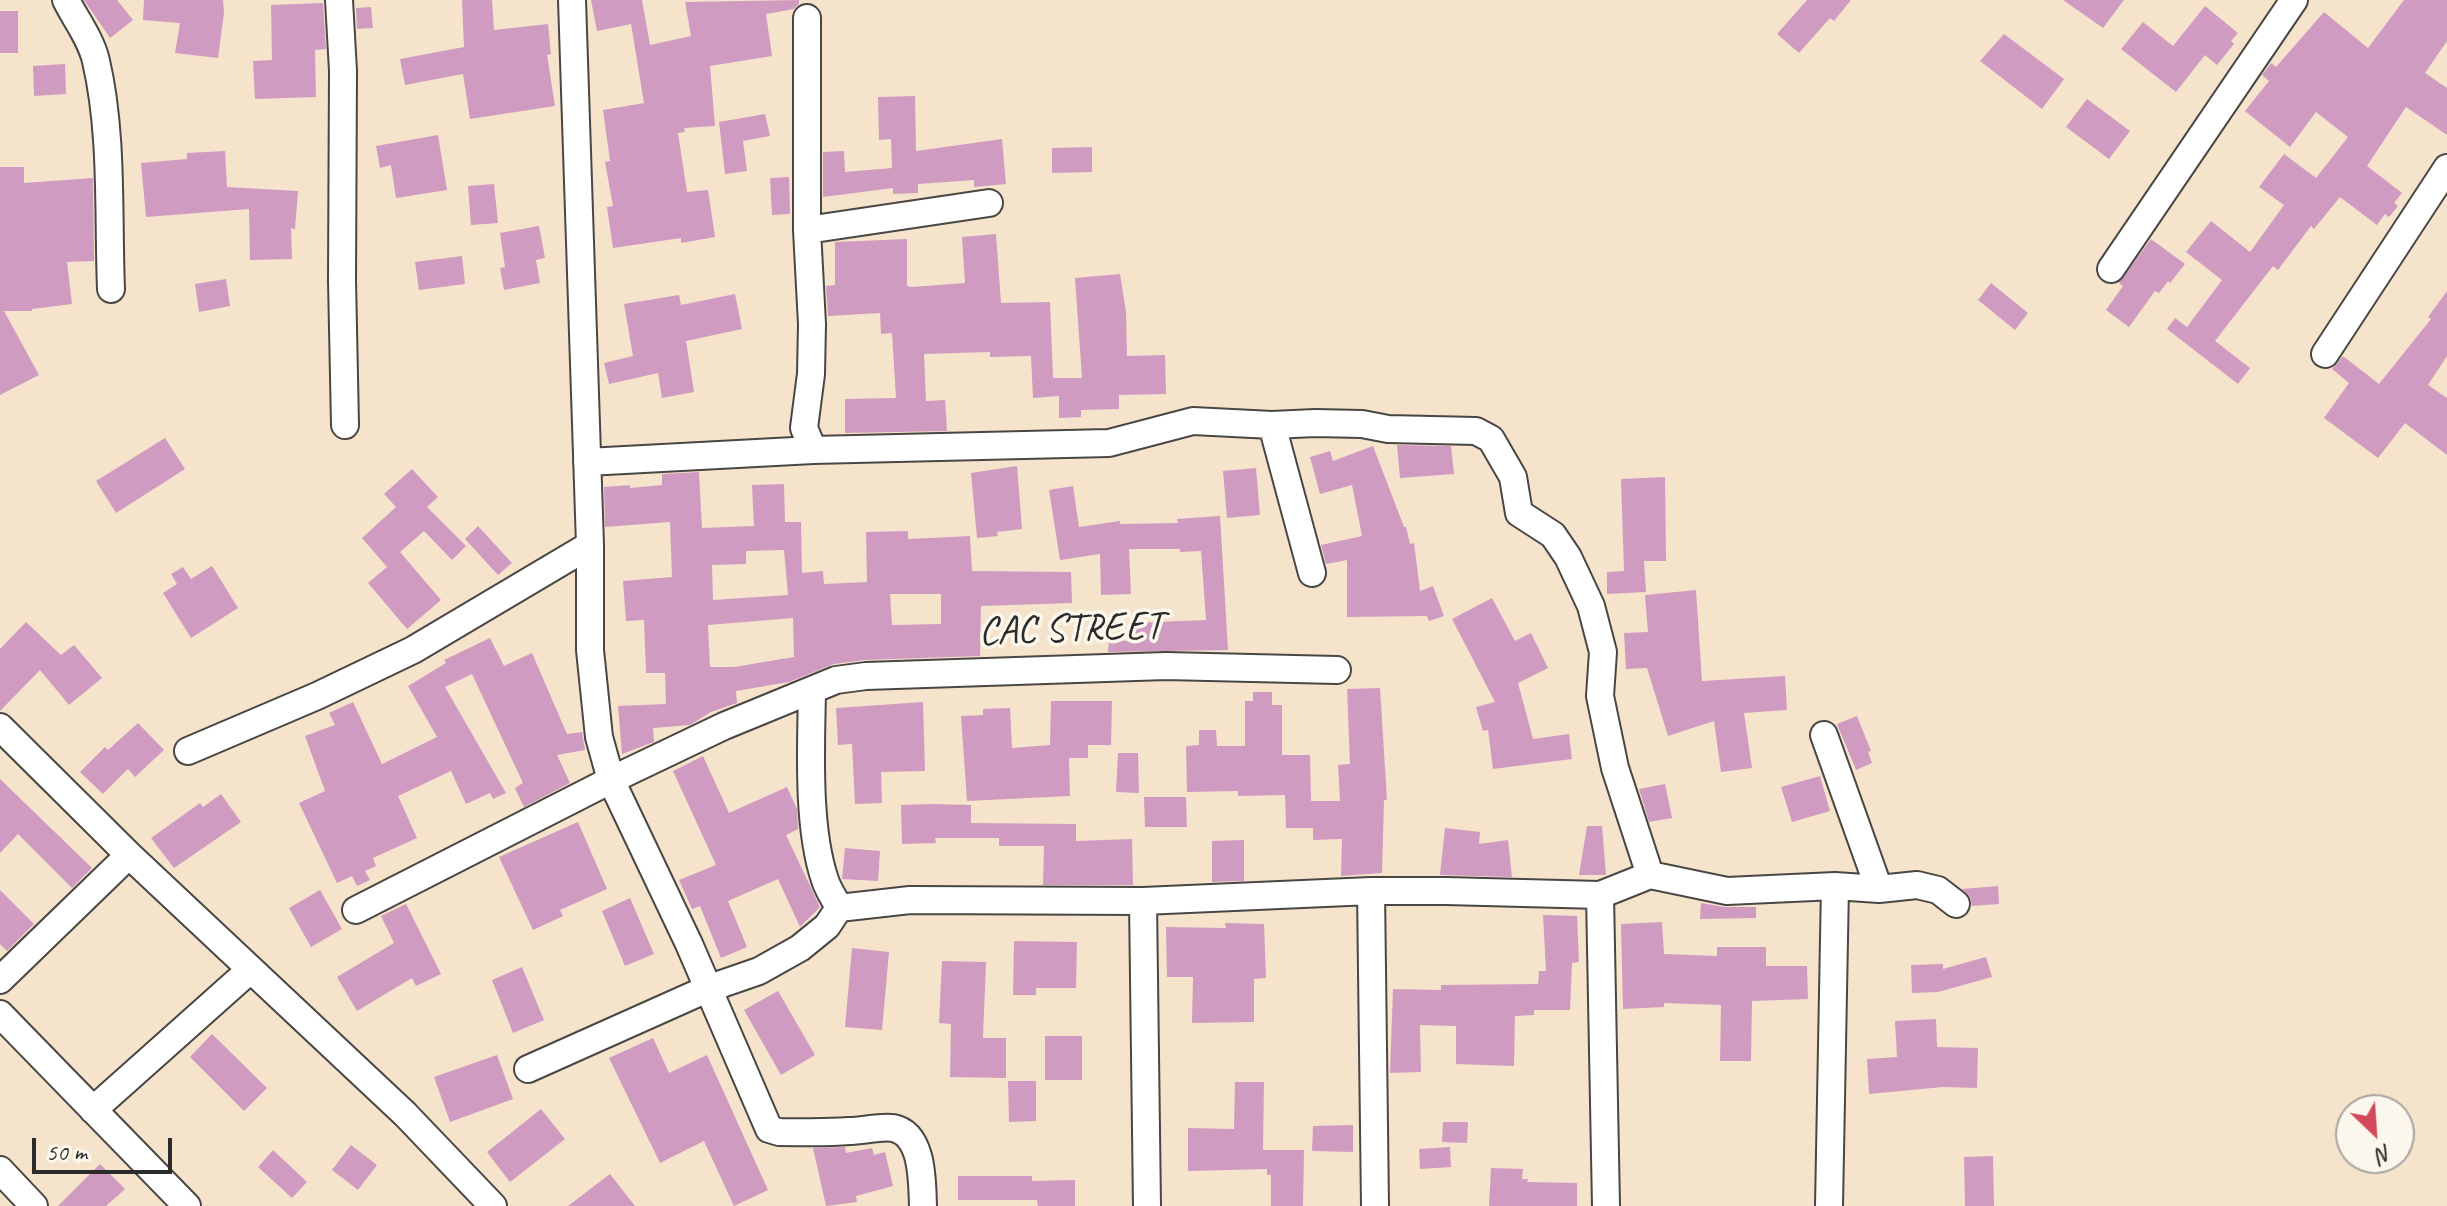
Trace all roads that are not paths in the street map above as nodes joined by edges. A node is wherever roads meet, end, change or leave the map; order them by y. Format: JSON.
{"nodes":[{"id":1,"x":66,"y":0,"type":"edge"},
{"id":2,"x":339,"y":0,"type":"edge"},
{"id":3,"x":572,"y":0,"type":"edge"},
{"id":4,"x":2294,"y":0,"type":"edge"},
{"id":5,"x":807,"y":18,"type":"dead end"},
{"id":6,"x":2447,"y":168,"type":"edge"},
{"id":7,"x":989,"y":203,"type":"dead end"},
{"id":8,"x":807,"y":230,"type":"junction"},
{"id":9,"x":2111,"y":269,"type":"dead end"},
{"id":10,"x":111,"y":289,"type":"dead end"},
{"id":11,"x":2325,"y":354,"type":"dead end"},
{"id":12,"x":345,"y":425,"type":"dead end"},
{"id":13,"x":1272,"y":425,"type":"junction"},
{"id":14,"x":813,"y":450,"type":"junction"},
{"id":15,"x":587,"y":462,"type":"junction"},
{"id":16,"x":590,"y":545,"type":"junction"},
{"id":17,"x":1312,"y":573,"type":"dead end"},
{"id":18,"x":1337,"y":670,"type":"dead end"},
{"id":19,"x":812,"y":691,"type":"junction"},
{"id":20,"x":0,"y":727,"type":"edge"},
{"id":21,"x":1824,"y":735,"type":"dead end"},
{"id":22,"x":188,"y":751,"type":"dead end"},
{"id":23,"x":611,"y":780,"type":"junction"},
{"id":24,"x":129,"y":855,"type":"junction"},
{"id":25,"x":1650,"y":875,"type":"junction"},
{"id":26,"x":1835,"y":886,"type":"junction"},
{"id":27,"x":1879,"y":889,"type":"junction"},
{"id":28,"x":1371,"y":891,"type":"junction"},
{"id":29,"x":1600,"y":895,"type":"junction"},
{"id":30,"x":1143,"y":901,"type":"junction"},
{"id":31,"x":1956,"y":904,"type":"dead end"},
{"id":32,"x":839,"y":908,"type":"junction"},
{"id":33,"x":356,"y":910,"type":"dead end"},
{"id":34,"x":250,"y":970,"type":"junction"},
{"id":35,"x":0,"y":980,"type":"edge"},
{"id":36,"x":707,"y":989,"type":"junction"},
{"id":37,"x":0,"y":1014,"type":"edge"},
{"id":38,"x":528,"y":1069,"type":"dead end"},
{"id":39,"x":93,"y":1110,"type":"junction"},
{"id":40,"x":0,"y":1170,"type":"edge"},
{"id":41,"x":34,"y":1206,"type":"edge"},
{"id":42,"x":187,"y":1206,"type":"edge"},
{"id":43,"x":493,"y":1206,"type":"edge"},
{"id":44,"x":923,"y":1206,"type":"edge"},
{"id":45,"x":1147,"y":1206,"type":"edge"},
{"id":46,"x":1375,"y":1206,"type":"edge"},
{"id":47,"x":1606,"y":1206,"type":"edge"},
{"id":48,"x":1829,"y":1206,"type":"edge"}],
"edges":[{"from":1,"to":10,"type":"street"},
{"from":2,"to":12,"type":"street"},
{"from":3,"to":15,"type":"street"},
{"from":4,"to":9,"type":"street"},
{"from":5,"to":8,"type":"street"},
{"from":6,"to":11,"type":"street"},
{"from":7,"to":8,"type":"street"},
{"from":8,"to":14,"type":"street"},
{"from":13,"to":14,"type":"street"},
{"from":13,"to":17,"type":"street"},
{"from":13,"to":25,"type":"street"},
{"from":14,"to":15,"type":"street"},
{"from":15,"to":16,"type":"street"},
{"from":16,"to":22,"type":"street"},
{"from":16,"to":23,"type":"street"},
{"from":18,"to":19,"type":"street","name":"CAC STREET"},
{"from":19,"to":23,"type":"street","name":"CAC STREET"},
{"from":19,"to":32,"type":"street"},
{"from":20,"to":24,"type":"street"},
{"from":21,"to":27,"type":"street"},
{"from":23,"to":33,"type":"street","name":"CAC STREET"},
{"from":23,"to":36,"type":"street"},
{"from":24,"to":34,"type":"street"},
{"from":24,"to":35,"type":"street"},
{"from":25,"to":26,"type":"street"},
{"from":25,"to":29,"type":"street"},
{"from":26,"to":27,"type":"street"},
{"from":26,"to":48,"type":"street"},
{"from":27,"to":31,"type":"street"},
{"from":28,"to":29,"type":"street"},
{"from":28,"to":30,"type":"street"},
{"from":28,"to":46,"type":"street"},
{"from":29,"to":47,"type":"street"},
{"from":30,"to":32,"type":"street"},
{"from":30,"to":45,"type":"street"},
{"from":32,"to":36,"type":"street"},
{"from":34,"to":39,"type":"street"},
{"from":34,"to":43,"type":"street"},
{"from":36,"to":38,"type":"street"},
{"from":36,"to":44,"type":"street"},
{"from":37,"to":39,"type":"street"},
{"from":39,"to":42,"type":"street"},
{"from":40,"to":41,"type":"street"}]}
